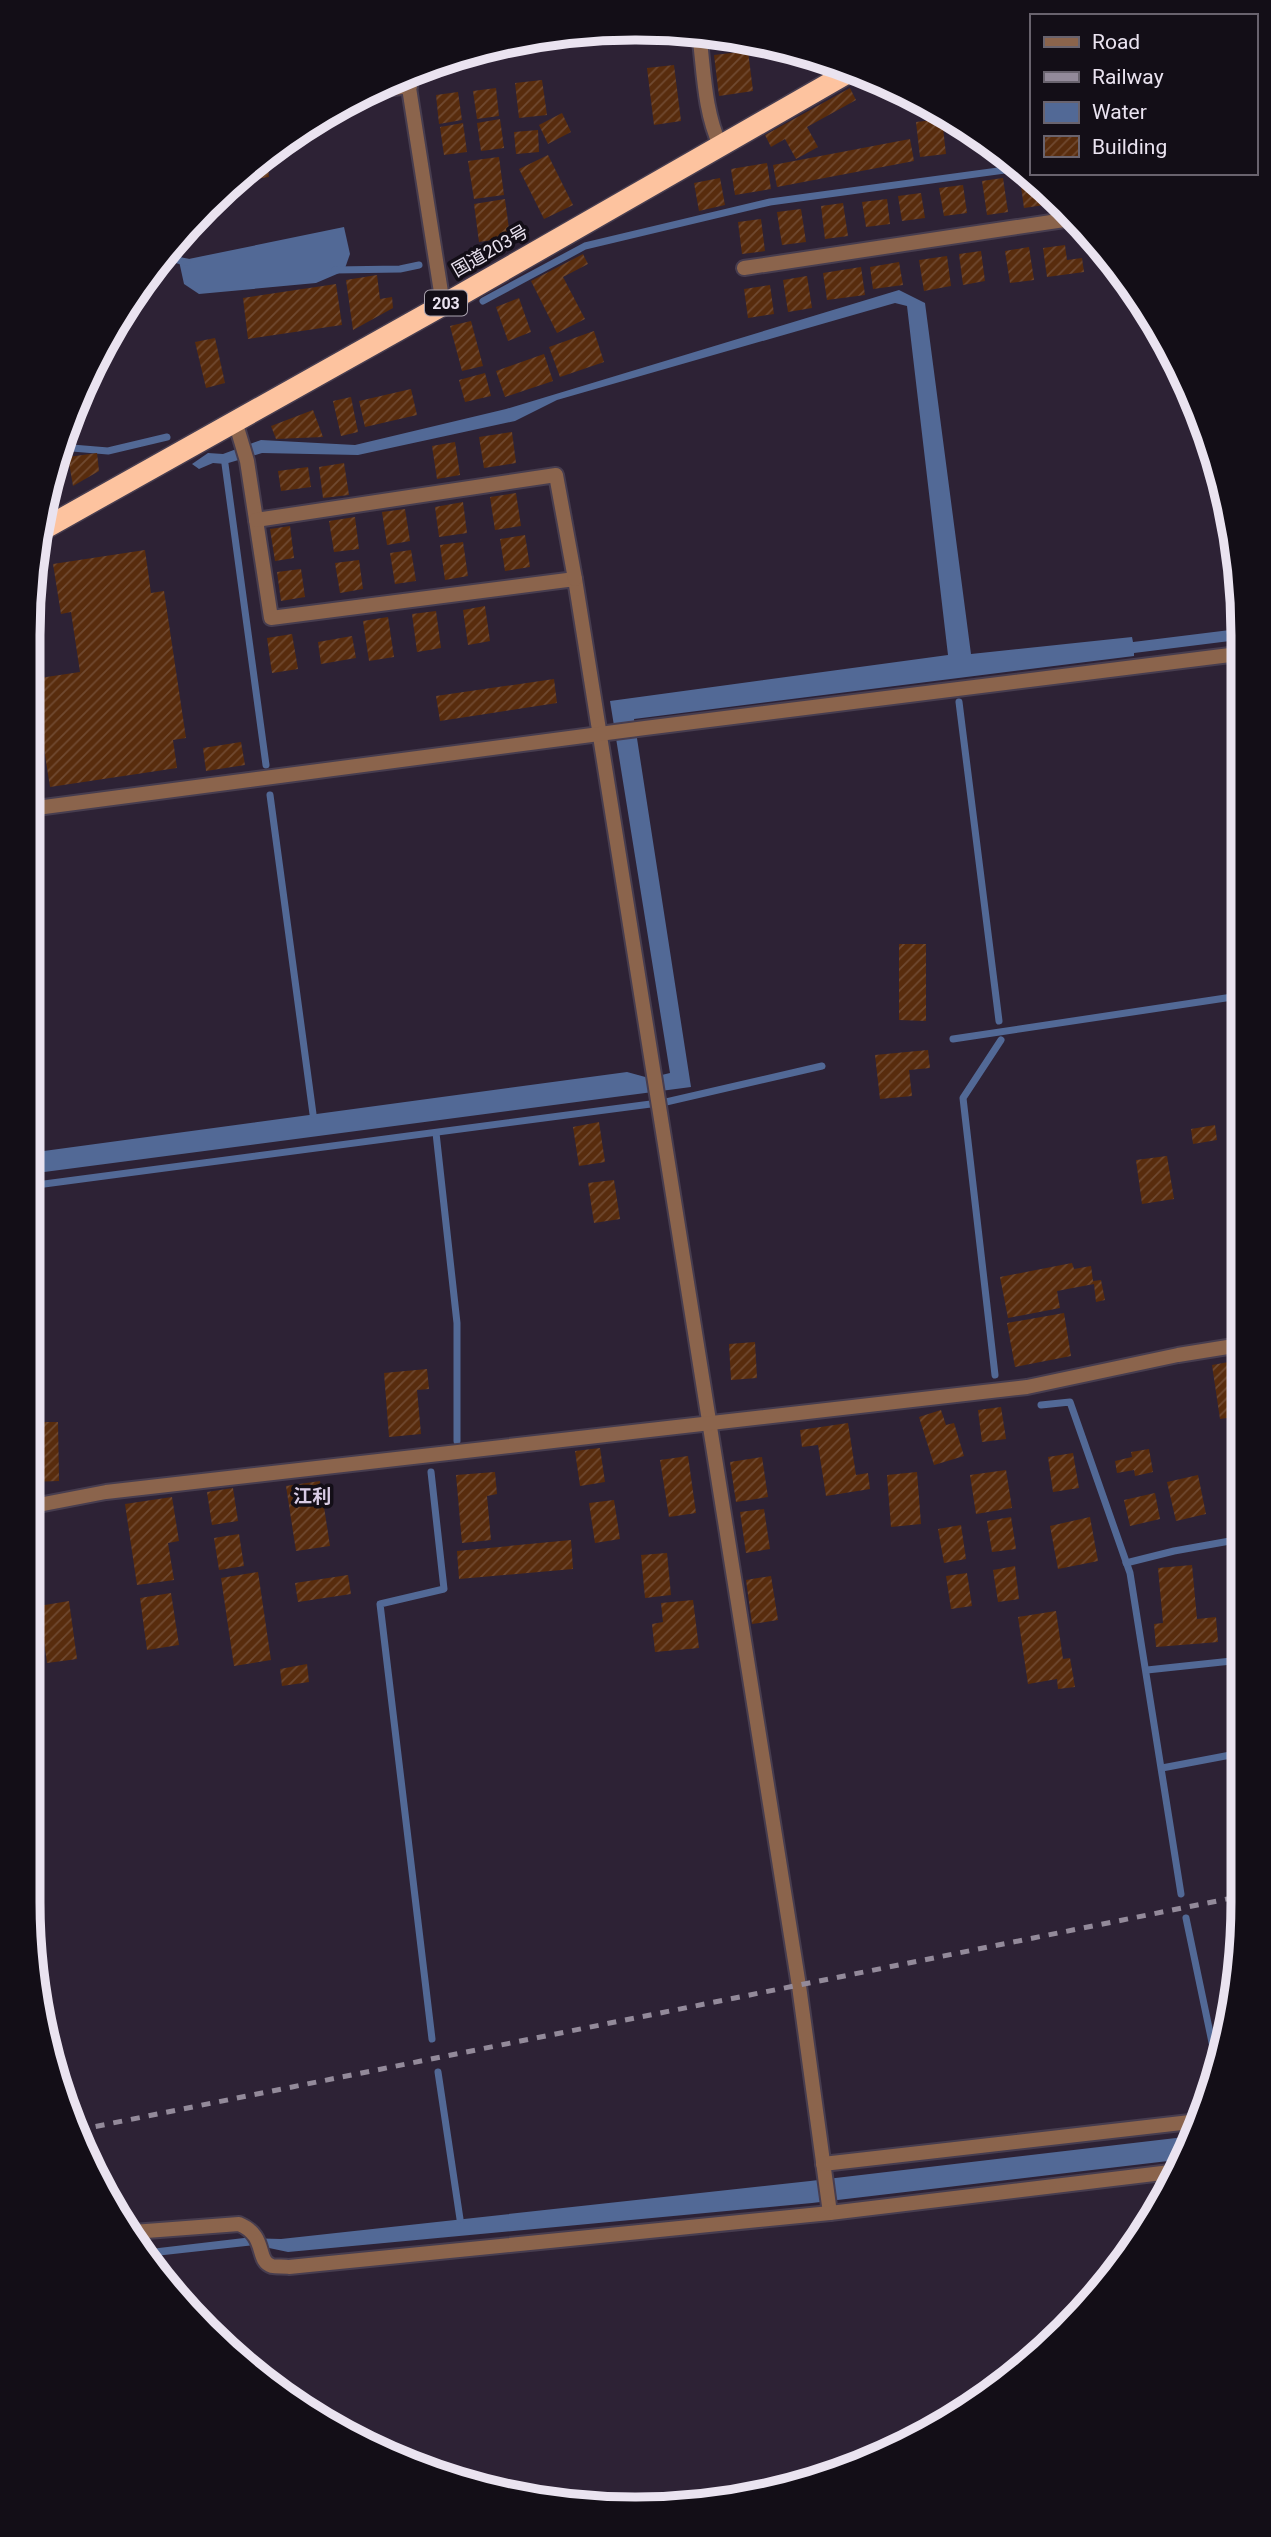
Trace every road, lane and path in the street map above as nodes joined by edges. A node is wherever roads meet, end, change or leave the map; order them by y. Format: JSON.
{"nodes":[{"id":1,"x":700,"y":44,"type":"edge"},
{"id":2,"x":840,"y":77,"type":"edge"},
{"id":3,"x":409,"y":86,"type":"edge"},
{"id":4,"x":720,"y":145,"type":"junction"},
{"id":5,"x":1061,"y":220,"type":"edge"},
{"id":6,"x":744,"y":268,"type":"dead end"},
{"id":7,"x":443,"y":304,"type":"junction"},
{"id":8,"x":238,"y":430,"type":"junction"},
{"id":9,"x":256,"y":520,"type":"junction"},
{"id":10,"x":51,"y":525,"type":"edge"},
{"id":11,"x":575,"y":579,"type":"junction"},
{"id":12,"x":1231,"y":655,"type":"edge"},
{"id":13,"x":600,"y":734,"type":"junction"},
{"id":14,"x":40,"y":807,"type":"edge"},
{"id":15,"x":1231,"y":1346,"type":"edge"},
{"id":16,"x":709,"y":1423,"type":"junction"},
{"id":17,"x":40,"y":1505,"type":"edge"},
{"id":18,"x":1188,"y":2121,"type":"edge"},
{"id":19,"x":823,"y":2164,"type":"junction"},
{"id":20,"x":1165,"y":2173,"type":"edge"},
{"id":21,"x":830,"y":2213,"type":"junction"},
{"id":22,"x":141,"y":2231,"type":"edge"}],
"edges":[{"from":1,"to":4,"type":"street"},
{"from":2,"to":4,"type":"highway","name":"国道203号","number":"203"},
{"from":3,"to":7,"type":"street"},
{"from":4,"to":7,"type":"highway","name":"国道203号","number":"203"},
{"from":5,"to":6,"type":"street"},
{"from":7,"to":8,"type":"highway","name":"国道203号","number":"203"},
{"from":8,"to":9,"type":"street"},
{"from":8,"to":10,"type":"highway","name":"国道203号","number":"203"},
{"from":9,"to":11,"type":"street"},
{"from":9,"to":11,"type":"street"},
{"from":11,"to":13,"type":"street"},
{"from":12,"to":13,"type":"street"},
{"from":13,"to":14,"type":"street"},
{"from":13,"to":16,"type":"street"},
{"from":15,"to":16,"type":"street"},
{"from":16,"to":17,"type":"street"},
{"from":16,"to":19,"type":"street"},
{"from":18,"to":19,"type":"street"},
{"from":19,"to":21,"type":"street"},
{"from":20,"to":21,"type":"street"},
{"from":21,"to":22,"type":"street"}]}
